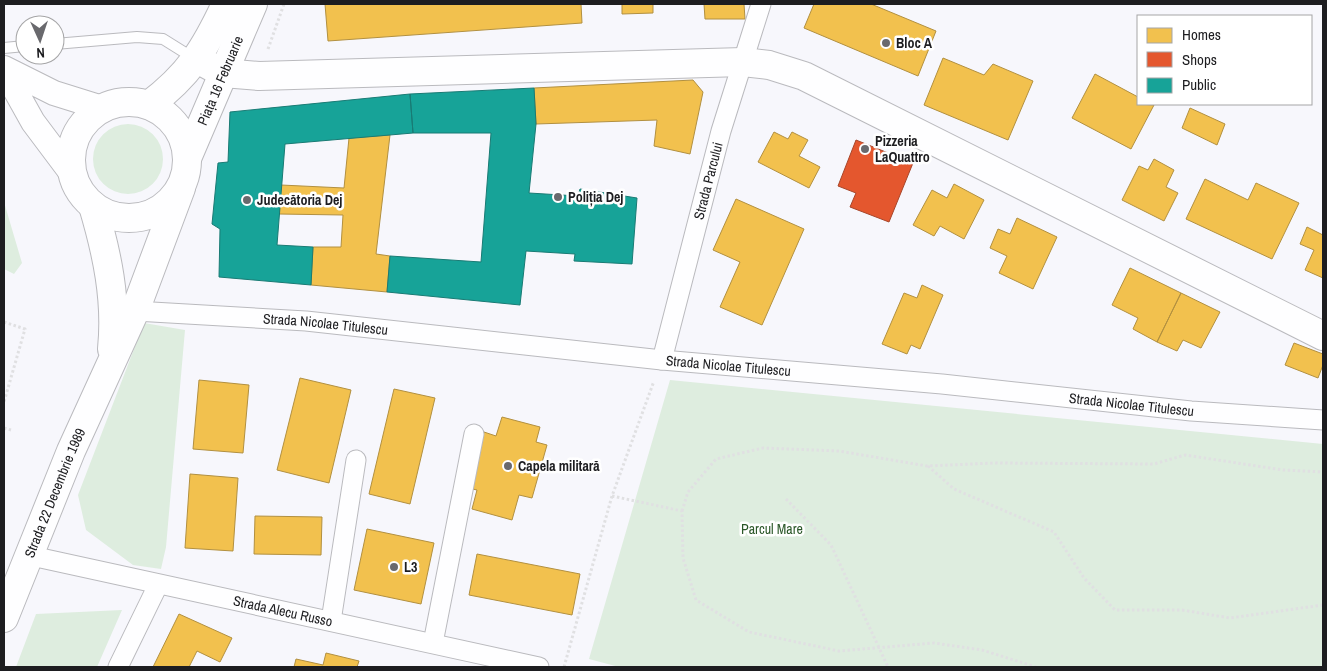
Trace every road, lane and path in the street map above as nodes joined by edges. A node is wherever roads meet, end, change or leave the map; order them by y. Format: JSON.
{"nodes":[{"id":1,"x":226,"y":4,"type":"edge"},
{"id":2,"x":253,"y":4,"type":"edge"},
{"id":3,"x":284,"y":4,"type":"edge"},
{"id":4,"x":761,"y":4,"type":"edge"},
{"id":5,"x":65,"y":43,"type":"edge"},
{"id":6,"x":197,"y":59,"type":"junction"},
{"id":7,"x":742,"y":62,"type":"junction"},
{"id":8,"x":4,"y":69,"type":"edge"},
{"id":9,"x":223,"y":73,"type":"junction"},
{"id":10,"x":259,"y":76,"type":"junction"},
{"id":11,"x":149,"y":105,"type":"junction"},
{"id":12,"x":102,"y":108,"type":"junction"},
{"id":13,"x":188,"y":156,"type":"junction"},
{"id":14,"x":72,"y":174,"type":"junction"},
{"id":15,"x":180,"y":188,"type":"junction"},
{"id":16,"x":93,"y":206,"type":"junction"},
{"id":17,"x":135,"y":311,"type":"junction"},
{"id":18,"x":4,"y":322,"type":"edge"},
{"id":19,"x":1323,"y":336,"type":"edge"},
{"id":20,"x":662,"y":360,"type":"junction"},
{"id":21,"x":109,"y":370,"type":"junction"},
{"id":22,"x":4,"y":402,"type":"edge"},
{"id":23,"x":1323,"y":420,"type":"edge"},
{"id":24,"x":4,"y":428,"type":"edge"},
{"id":25,"x":12,"y":430,"type":"dead end"},
{"id":26,"x":474,"y":434,"type":"dead end"},
{"id":27,"x":356,"y":460,"type":"dead end"},
{"id":28,"x":927,"y":466,"type":"junction"},
{"id":29,"x":1323,"y":472,"type":"edge"},
{"id":30,"x":612,"y":496,"type":"junction"},
{"id":31,"x":786,"y":499,"type":"dead end"},
{"id":32,"x":682,"y":511,"type":"junction"},
{"id":33,"x":27,"y":555,"type":"junction"},
{"id":34,"x":158,"y":585,"type":"junction"},
{"id":35,"x":1323,"y":605,"type":"edge"},
{"id":36,"x":4,"y":618,"type":"edge"},
{"id":37,"x":331,"y":621,"type":"junction"},
{"id":38,"x":433,"y":643,"type":"junction"},
{"id":39,"x":878,"y":646,"type":"junction"},
{"id":40,"x":118,"y":667,"type":"edge"},
{"id":41,"x":539,"y":667,"type":"edge"},
{"id":42,"x":564,"y":667,"type":"edge"},
{"id":43,"x":888,"y":667,"type":"edge"},
{"id":44,"x":1036,"y":667,"type":"edge"}],
"edges":[{"from":1,"to":6,"type":"main road","name":"Piața 16 Februarie"},
{"from":2,"to":9,"type":"main road","name":"Piața 16 Februarie"},
{"from":3,"to":10,"type":"path"},
{"from":4,"to":7,"type":"street","name":"Strada Parcului"},
{"from":5,"to":6,"type":"lane"},
{"from":6,"to":9,"type":"main road"},
{"from":6,"to":11,"type":"main road","name":"Piața 16 Februarie"},
{"from":7,"to":10,"type":"main road"},
{"from":7,"to":19,"type":"main road"},
{"from":7,"to":20,"type":"street","name":"Strada Parcului"},
{"from":8,"to":12,"type":"street"},
{"from":8,"to":14,"type":"street"},
{"from":9,"to":10,"type":"main road"},
{"from":9,"to":13,"type":"main road","name":"Piața 16 Februarie"},
{"from":11,"to":12,"type":"main road"},
{"from":11,"to":13,"type":"main road"},
{"from":12,"to":14,"type":"main road"},
{"from":13,"to":15,"type":"main road"},
{"from":14,"to":16,"type":"main road"},
{"from":15,"to":16,"type":"main road"},
{"from":15,"to":17,"type":"main road","name":"Strada 22 Decembrie 1989"},
{"from":16,"to":21,"type":"main road","name":"Strada 22 Decembrie 1989"},
{"from":17,"to":20,"type":"street","name":"Strada Nicolae Titulescu"},
{"from":17,"to":21,"type":"main road","name":"Strada 22 Decembrie 1989"},
{"from":18,"to":22,"type":"path"},
{"from":20,"to":23,"type":"street","name":"Strada Nicolae Titulescu"},
{"from":20,"to":30,"type":"path"},
{"from":21,"to":33,"type":"main road","name":"Strada 22 Decembrie 1989"},
{"from":24,"to":25,"type":"path"},
{"from":26,"to":38,"type":"street"},
{"from":27,"to":37,"type":"street"},
{"from":28,"to":29,"type":"path"},
{"from":28,"to":32,"type":"path"},
{"from":28,"to":35,"type":"path"},
{"from":30,"to":32,"type":"path"},
{"from":30,"to":42,"type":"path"},
{"from":31,"to":39,"type":"path"},
{"from":32,"to":39,"type":"path"},
{"from":33,"to":34,"type":"street","name":"Strada Alecu Russo"},
{"from":33,"to":36,"type":"main road","name":"Strada 22 Decembrie 1989"},
{"from":34,"to":37,"type":"street","name":"Strada Alecu Russo"},
{"from":34,"to":40,"type":"street"},
{"from":37,"to":38,"type":"street","name":"Strada Alecu Russo"},
{"from":38,"to":41,"type":"street","name":"Strada Alecu Russo"},
{"from":39,"to":43,"type":"path"},
{"from":39,"to":44,"type":"path"}]}
